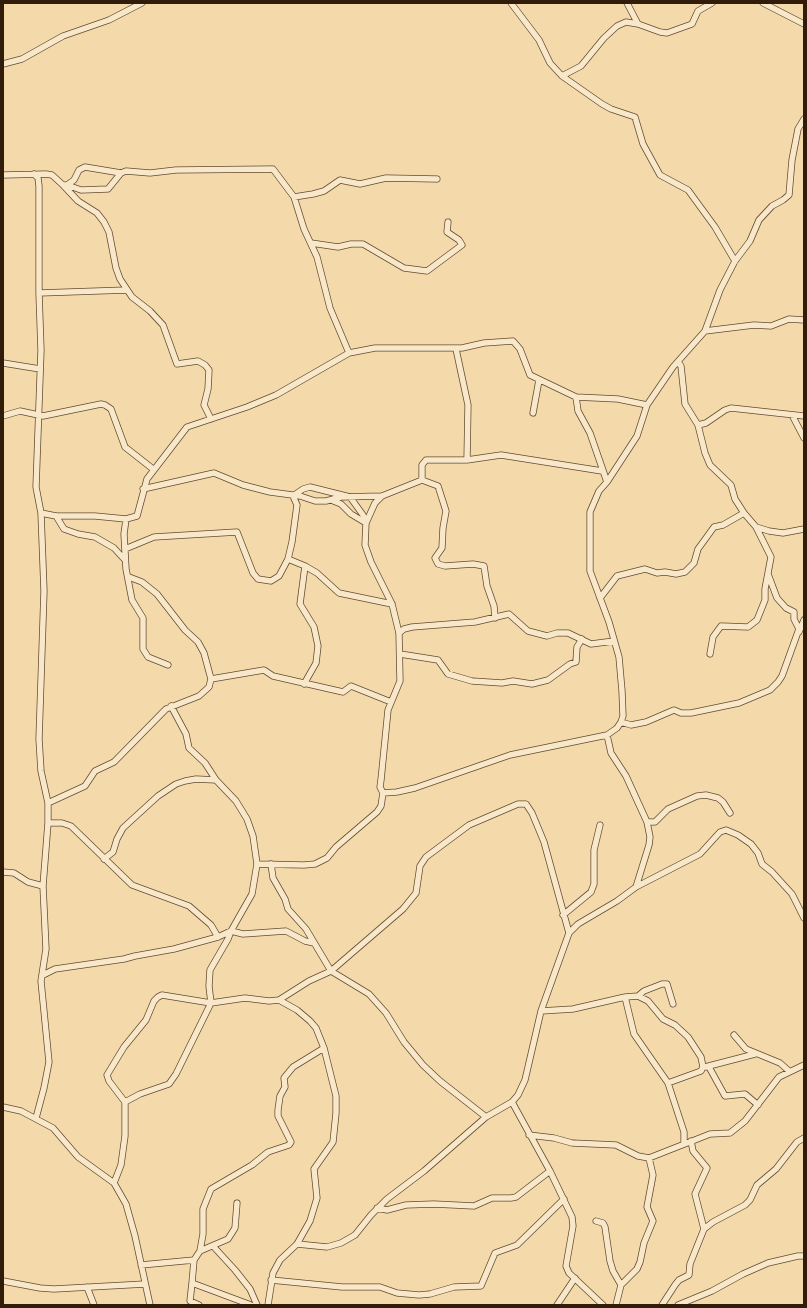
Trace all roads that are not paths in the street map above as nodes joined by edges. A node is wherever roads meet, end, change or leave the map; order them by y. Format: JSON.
{"nodes":[{"id":1,"x":142,"y":3,"type":"edge"},
{"id":2,"x":511,"y":3,"type":"edge"},
{"id":3,"x":626,"y":3,"type":"edge"},
{"id":4,"x":712,"y":3,"type":"edge"},
{"id":5,"x":763,"y":3,"type":"edge"},
{"id":6,"x":638,"y":24,"type":"junction"},
{"id":7,"x":804,"y":24,"type":"edge"},
{"id":8,"x":3,"y":64,"type":"edge"},
{"id":9,"x":562,"y":76,"type":"junction"},
{"id":10,"x":804,"y":119,"type":"edge"},
{"id":11,"x":121,"y":173,"type":"junction"},
{"id":12,"x":34,"y":174,"type":"junction"},
{"id":13,"x":3,"y":175,"type":"edge"},
{"id":14,"x":437,"y":179,"type":"dead end"},
{"id":15,"x":65,"y":185,"type":"junction"},
{"id":16,"x":294,"y":197,"type":"junction"},
{"id":17,"x":448,"y":222,"type":"dead end"},
{"id":18,"x":311,"y":243,"type":"junction"},
{"id":19,"x":735,"y":261,"type":"junction"},
{"id":20,"x":127,"y":290,"type":"junction"},
{"id":21,"x":39,"y":293,"type":"junction"},
{"id":22,"x":804,"y":320,"type":"edge"},
{"id":23,"x":704,"y":331,"type":"junction"},
{"id":24,"x":456,"y":349,"type":"junction"},
{"id":25,"x":349,"y":353,"type":"junction"},
{"id":26,"x":678,"y":362,"type":"junction"},
{"id":27,"x":3,"y":363,"type":"edge"},
{"id":28,"x":40,"y":369,"type":"junction"},
{"id":29,"x":539,"y":380,"type":"junction"},
{"id":30,"x":576,"y":396,"type":"junction"},
{"id":31,"x":647,"y":405,"type":"junction"},
{"id":32,"x":533,"y":414,"type":"dead end"},
{"id":33,"x":792,"y":415,"type":"junction"},
{"id":34,"x":3,"y":416,"type":"edge"},
{"id":35,"x":38,"y":416,"type":"junction"},
{"id":36,"x":804,"y":416,"type":"edge"},
{"id":37,"x":211,"y":419,"type":"junction"},
{"id":38,"x":698,"y":425,"type":"junction"},
{"id":39,"x":804,"y":438,"type":"edge"},
{"id":40,"x":467,"y":460,"type":"junction"},
{"id":41,"x":153,"y":469,"type":"junction"},
{"id":42,"x":602,"y":471,"type":"junction"},
{"id":43,"x":422,"y":480,"type":"junction"},
{"id":44,"x":607,"y":482,"type":"junction"},
{"id":45,"x":143,"y":489,"type":"junction"},
{"id":46,"x":293,"y":496,"type":"junction"},
{"id":47,"x":382,"y":496,"type":"junction"},
{"id":48,"x":350,"y":497,"type":"junction"},
{"id":49,"x":331,"y":500,"type":"junction"},
{"id":50,"x":41,"y":513,"type":"junction"},
{"id":51,"x":744,"y":514,"type":"junction"},
{"id":52,"x":56,"y":516,"type":"junction"},
{"id":53,"x":126,"y":519,"type":"junction"},
{"id":54,"x":366,"y":523,"type":"junction"},
{"id":55,"x":756,"y":527,"type":"junction"},
{"id":56,"x":804,"y":529,"type":"edge"},
{"id":57,"x":125,"y":548,"type":"junction"},
{"id":58,"x":288,"y":559,"type":"junction"},
{"id":59,"x":125,"y":560,"type":"junction"},
{"id":60,"x":306,"y":566,"type":"junction"},
{"id":61,"x":768,"y":574,"type":"junction"},
{"id":62,"x":129,"y":577,"type":"junction"},
{"id":63,"x":600,"y":598,"type":"junction"},
{"id":64,"x":392,"y":604,"type":"junction"},
{"id":65,"x":495,"y":618,"type":"junction"},
{"id":66,"x":804,"y":620,"type":"edge"},
{"id":67,"x":799,"y":632,"type":"junction"},
{"id":68,"x":399,"y":633,"type":"junction"},
{"id":69,"x":582,"y":639,"type":"junction"},
{"id":70,"x":614,"y":641,"type":"junction"},
{"id":71,"x":400,"y":654,"type":"junction"},
{"id":72,"x":710,"y":654,"type":"dead end"},
{"id":73,"x":168,"y":665,"type":"dead end"},
{"id":74,"x":211,"y":679,"type":"junction"},
{"id":75,"x":304,"y":684,"type":"junction"},
{"id":76,"x":391,"y":702,"type":"junction"},
{"id":77,"x":171,"y":706,"type":"junction"},
{"id":78,"x":621,"y":722,"type":"junction"},
{"id":79,"x":607,"y":734,"type":"junction"},
{"id":80,"x":216,"y":780,"type":"junction"},
{"id":81,"x":383,"y":793,"type":"junction"},
{"id":82,"x":48,"y":803,"type":"junction"},
{"id":83,"x":730,"y":813,"type":"dead end"},
{"id":84,"x":647,"y":822,"type":"junction"},
{"id":85,"x":48,"y":823,"type":"junction"},
{"id":86,"x":600,"y":825,"type":"dead end"},
{"id":87,"x":104,"y":859,"type":"junction"},
{"id":88,"x":257,"y":864,"type":"junction"},
{"id":89,"x":271,"y":864,"type":"junction"},
{"id":90,"x":3,"y":872,"type":"edge"},
{"id":91,"x":42,"y":886,"type":"junction"},
{"id":92,"x":636,"y":887,"type":"junction"},
{"id":93,"x":563,"y":915,"type":"junction"},
{"id":94,"x":804,"y":918,"type":"edge"},
{"id":95,"x":231,"y":931,"type":"junction"},
{"id":96,"x":569,"y":933,"type":"junction"},
{"id":97,"x":218,"y":937,"type":"junction"},
{"id":98,"x":314,"y":943,"type":"junction"},
{"id":99,"x":332,"y":971,"type":"junction"},
{"id":100,"x":43,"y":975,"type":"junction"},
{"id":101,"x":638,"y":996,"type":"junction"},
{"id":102,"x":625,"y":997,"type":"junction"},
{"id":103,"x":279,"y":1000,"type":"junction"},
{"id":104,"x":210,"y":1003,"type":"junction"},
{"id":105,"x":673,"y":1004,"type":"dead end"},
{"id":106,"x":541,"y":1011,"type":"junction"},
{"id":107,"x":734,"y":1035,"type":"dead end"},
{"id":108,"x":324,"y":1048,"type":"junction"},
{"id":109,"x":755,"y":1054,"type":"junction"},
{"id":110,"x":804,"y":1065,"type":"edge"},
{"id":111,"x":706,"y":1067,"type":"junction"},
{"id":112,"x":789,"y":1071,"type":"junction"},
{"id":113,"x":668,"y":1083,"type":"junction"},
{"id":114,"x":125,"y":1102,"type":"junction"},
{"id":115,"x":512,"y":1102,"type":"junction"},
{"id":116,"x":758,"y":1105,"type":"junction"},
{"id":117,"x":3,"y":1107,"type":"edge"},
{"id":118,"x":486,"y":1117,"type":"junction"},
{"id":119,"x":36,"y":1118,"type":"junction"},
{"id":120,"x":529,"y":1135,"type":"junction"},
{"id":121,"x":804,"y":1138,"type":"edge"},
{"id":122,"x":691,"y":1141,"type":"junction"},
{"id":123,"x":684,"y":1144,"type":"junction"},
{"id":124,"x":649,"y":1158,"type":"junction"},
{"id":125,"x":550,"y":1172,"type":"junction"},
{"id":126,"x":114,"y":1183,"type":"junction"},
{"id":127,"x":564,"y":1199,"type":"junction"},
{"id":128,"x":237,"y":1203,"type":"dead end"},
{"id":129,"x":377,"y":1208,"type":"junction"},
{"id":130,"x":596,"y":1221,"type":"dead end"},
{"id":131,"x":704,"y":1229,"type":"junction"},
{"id":132,"x":297,"y":1244,"type":"junction"},
{"id":133,"x":213,"y":1246,"type":"junction"},
{"id":134,"x":200,"y":1251,"type":"junction"},
{"id":135,"x":804,"y":1256,"type":"edge"},
{"id":136,"x":194,"y":1260,"type":"junction"},
{"id":137,"x":141,"y":1266,"type":"junction"},
{"id":138,"x":575,"y":1278,"type":"junction"},
{"id":139,"x":272,"y":1280,"type":"junction"},
{"id":140,"x":3,"y":1281,"type":"edge"},
{"id":141,"x":192,"y":1283,"type":"junction"},
{"id":142,"x":145,"y":1284,"type":"junction"},
{"id":143,"x":621,"y":1286,"type":"junction"},
{"id":144,"x":87,"y":1287,"type":"junction"},
{"id":145,"x":94,"y":1305,"type":"edge"},
{"id":146,"x":150,"y":1305,"type":"edge"},
{"id":147,"x":199,"y":1305,"type":"edge"},
{"id":148,"x":251,"y":1305,"type":"edge"},
{"id":149,"x":257,"y":1305,"type":"edge"},
{"id":150,"x":268,"y":1305,"type":"edge"},
{"id":151,"x":557,"y":1305,"type":"edge"},
{"id":152,"x":603,"y":1305,"type":"edge"},
{"id":153,"x":616,"y":1305,"type":"edge"},
{"id":154,"x":662,"y":1305,"type":"edge"},
{"id":155,"x":678,"y":1305,"type":"edge"}],
"edges":[{"from":1,"to":8,"type":"street"},
{"from":2,"to":9,"type":"street"},
{"from":3,"to":6,"type":"street"},
{"from":4,"to":6,"type":"street"},
{"from":5,"to":7,"type":"street"},
{"from":6,"to":9,"type":"street"},
{"from":9,"to":19,"type":"street"},
{"from":10,"to":19,"type":"street"},
{"from":11,"to":15,"type":"street"},
{"from":11,"to":15,"type":"street"},
{"from":11,"to":16,"type":"street"},
{"from":12,"to":13,"type":"street"},
{"from":12,"to":15,"type":"street"},
{"from":12,"to":21,"type":"street"},
{"from":14,"to":16,"type":"street"},
{"from":15,"to":20,"type":"street"},
{"from":16,"to":18,"type":"street"},
{"from":17,"to":18,"type":"street"},
{"from":18,"to":25,"type":"street"},
{"from":19,"to":23,"type":"street"},
{"from":20,"to":21,"type":"street"},
{"from":20,"to":37,"type":"street"},
{"from":21,"to":28,"type":"street"},
{"from":22,"to":23,"type":"street"},
{"from":23,"to":26,"type":"street"},
{"from":24,"to":25,"type":"street"},
{"from":24,"to":29,"type":"street"},
{"from":24,"to":40,"type":"street"},
{"from":25,"to":37,"type":"street"},
{"from":26,"to":31,"type":"street"},
{"from":26,"to":38,"type":"street"},
{"from":27,"to":28,"type":"street"},
{"from":28,"to":35,"type":"street"},
{"from":29,"to":30,"type":"street"},
{"from":29,"to":32,"type":"street"},
{"from":30,"to":31,"type":"street"},
{"from":30,"to":42,"type":"street"},
{"from":31,"to":44,"type":"street"},
{"from":33,"to":36,"type":"street"},
{"from":33,"to":38,"type":"street"},
{"from":33,"to":39,"type":"street"},
{"from":34,"to":35,"type":"street"},
{"from":35,"to":41,"type":"street"},
{"from":35,"to":50,"type":"street"},
{"from":37,"to":41,"type":"street"},
{"from":38,"to":51,"type":"street"},
{"from":40,"to":42,"type":"street"},
{"from":40,"to":43,"type":"street"},
{"from":41,"to":45,"type":"street"},
{"from":42,"to":44,"type":"street"},
{"from":43,"to":47,"type":"street"},
{"from":43,"to":65,"type":"street"},
{"from":44,"to":63,"type":"street"},
{"from":45,"to":46,"type":"street"},
{"from":45,"to":53,"type":"street"},
{"from":46,"to":48,"type":"street"},
{"from":46,"to":49,"type":"street"},
{"from":46,"to":58,"type":"street"},
{"from":47,"to":48,"type":"street"},
{"from":47,"to":54,"type":"street"},
{"from":48,"to":49,"type":"street"},
{"from":48,"to":54,"type":"street"},
{"from":49,"to":54,"type":"street"},
{"from":50,"to":52,"type":"street"},
{"from":50,"to":82,"type":"street"},
{"from":51,"to":55,"type":"street"},
{"from":51,"to":63,"type":"street"},
{"from":52,"to":53,"type":"street"},
{"from":52,"to":59,"type":"street"},
{"from":53,"to":57,"type":"street"},
{"from":54,"to":64,"type":"street"},
{"from":55,"to":56,"type":"street"},
{"from":55,"to":61,"type":"street"},
{"from":57,"to":58,"type":"street"},
{"from":57,"to":59,"type":"street"},
{"from":58,"to":60,"type":"street"},
{"from":59,"to":62,"type":"street"},
{"from":60,"to":64,"type":"street"},
{"from":60,"to":75,"type":"street"},
{"from":61,"to":67,"type":"street"},
{"from":61,"to":72,"type":"street"},
{"from":62,"to":73,"type":"street"},
{"from":62,"to":74,"type":"street"},
{"from":63,"to":70,"type":"street"},
{"from":64,"to":68,"type":"street"},
{"from":65,"to":68,"type":"street"},
{"from":65,"to":69,"type":"street"},
{"from":66,"to":67,"type":"street"},
{"from":67,"to":78,"type":"street"},
{"from":68,"to":71,"type":"street"},
{"from":69,"to":70,"type":"street"},
{"from":69,"to":71,"type":"street"},
{"from":70,"to":78,"type":"street"},
{"from":71,"to":76,"type":"street"},
{"from":74,"to":75,"type":"street"},
{"from":74,"to":77,"type":"street"},
{"from":75,"to":76,"type":"street"},
{"from":76,"to":81,"type":"street"},
{"from":77,"to":80,"type":"street"},
{"from":77,"to":82,"type":"street"},
{"from":78,"to":79,"type":"street"},
{"from":79,"to":81,"type":"street"},
{"from":79,"to":84,"type":"street"},
{"from":80,"to":87,"type":"street"},
{"from":80,"to":88,"type":"street"},
{"from":81,"to":89,"type":"street"},
{"from":82,"to":85,"type":"street"},
{"from":83,"to":84,"type":"street"},
{"from":84,"to":92,"type":"street"},
{"from":85,"to":87,"type":"street"},
{"from":85,"to":91,"type":"street"},
{"from":86,"to":93,"type":"street"},
{"from":87,"to":97,"type":"street"},
{"from":88,"to":89,"type":"street"},
{"from":88,"to":95,"type":"street"},
{"from":89,"to":98,"type":"street"},
{"from":90,"to":91,"type":"street"},
{"from":91,"to":100,"type":"street"},
{"from":92,"to":94,"type":"street"},
{"from":92,"to":96,"type":"street"},
{"from":93,"to":96,"type":"street"},
{"from":93,"to":99,"type":"street"},
{"from":95,"to":97,"type":"street"},
{"from":95,"to":98,"type":"street"},
{"from":95,"to":104,"type":"street"},
{"from":96,"to":106,"type":"street"},
{"from":97,"to":100,"type":"street"},
{"from":98,"to":99,"type":"street"},
{"from":99,"to":103,"type":"street"},
{"from":99,"to":118,"type":"street"},
{"from":100,"to":119,"type":"street"},
{"from":101,"to":102,"type":"street"},
{"from":101,"to":105,"type":"street"},
{"from":101,"to":111,"type":"street"},
{"from":102,"to":106,"type":"street"},
{"from":102,"to":113,"type":"street"},
{"from":103,"to":104,"type":"street"},
{"from":103,"to":108,"type":"street"},
{"from":104,"to":114,"type":"street"},
{"from":104,"to":114,"type":"street"},
{"from":106,"to":115,"type":"street"},
{"from":107,"to":109,"type":"street"},
{"from":108,"to":132,"type":"street"},
{"from":108,"to":134,"type":"street"},
{"from":109,"to":111,"type":"street"},
{"from":109,"to":112,"type":"street"},
{"from":110,"to":112,"type":"street"},
{"from":111,"to":113,"type":"street"},
{"from":111,"to":116,"type":"street"},
{"from":112,"to":116,"type":"street"},
{"from":113,"to":123,"type":"street"},
{"from":114,"to":126,"type":"street"},
{"from":115,"to":118,"type":"street"},
{"from":115,"to":120,"type":"street"},
{"from":116,"to":122,"type":"street"},
{"from":117,"to":119,"type":"street"},
{"from":118,"to":129,"type":"street"},
{"from":119,"to":126,"type":"street"},
{"from":120,"to":124,"type":"street"},
{"from":120,"to":125,"type":"street"},
{"from":121,"to":131,"type":"street"},
{"from":122,"to":123,"type":"street"},
{"from":122,"to":131,"type":"street"},
{"from":123,"to":124,"type":"street"},
{"from":124,"to":143,"type":"street"},
{"from":125,"to":127,"type":"street"},
{"from":125,"to":129,"type":"street"},
{"from":126,"to":137,"type":"street"},
{"from":127,"to":138,"type":"street"},
{"from":127,"to":139,"type":"street"},
{"from":128,"to":133,"type":"street"},
{"from":129,"to":132,"type":"street"},
{"from":130,"to":143,"type":"street"},
{"from":131,"to":154,"type":"street"},
{"from":132,"to":139,"type":"street"},
{"from":133,"to":134,"type":"street"},
{"from":133,"to":149,"type":"street"},
{"from":134,"to":136,"type":"street"},
{"from":135,"to":155,"type":"street"},
{"from":136,"to":137,"type":"street"},
{"from":136,"to":141,"type":"street"},
{"from":137,"to":142,"type":"street"},
{"from":138,"to":151,"type":"street"},
{"from":138,"to":152,"type":"street"},
{"from":139,"to":150,"type":"street"},
{"from":140,"to":144,"type":"street"},
{"from":141,"to":147,"type":"street"},
{"from":141,"to":148,"type":"street"},
{"from":142,"to":144,"type":"street"},
{"from":142,"to":146,"type":"street"},
{"from":143,"to":153,"type":"street"},
{"from":144,"to":145,"type":"street"}]}
